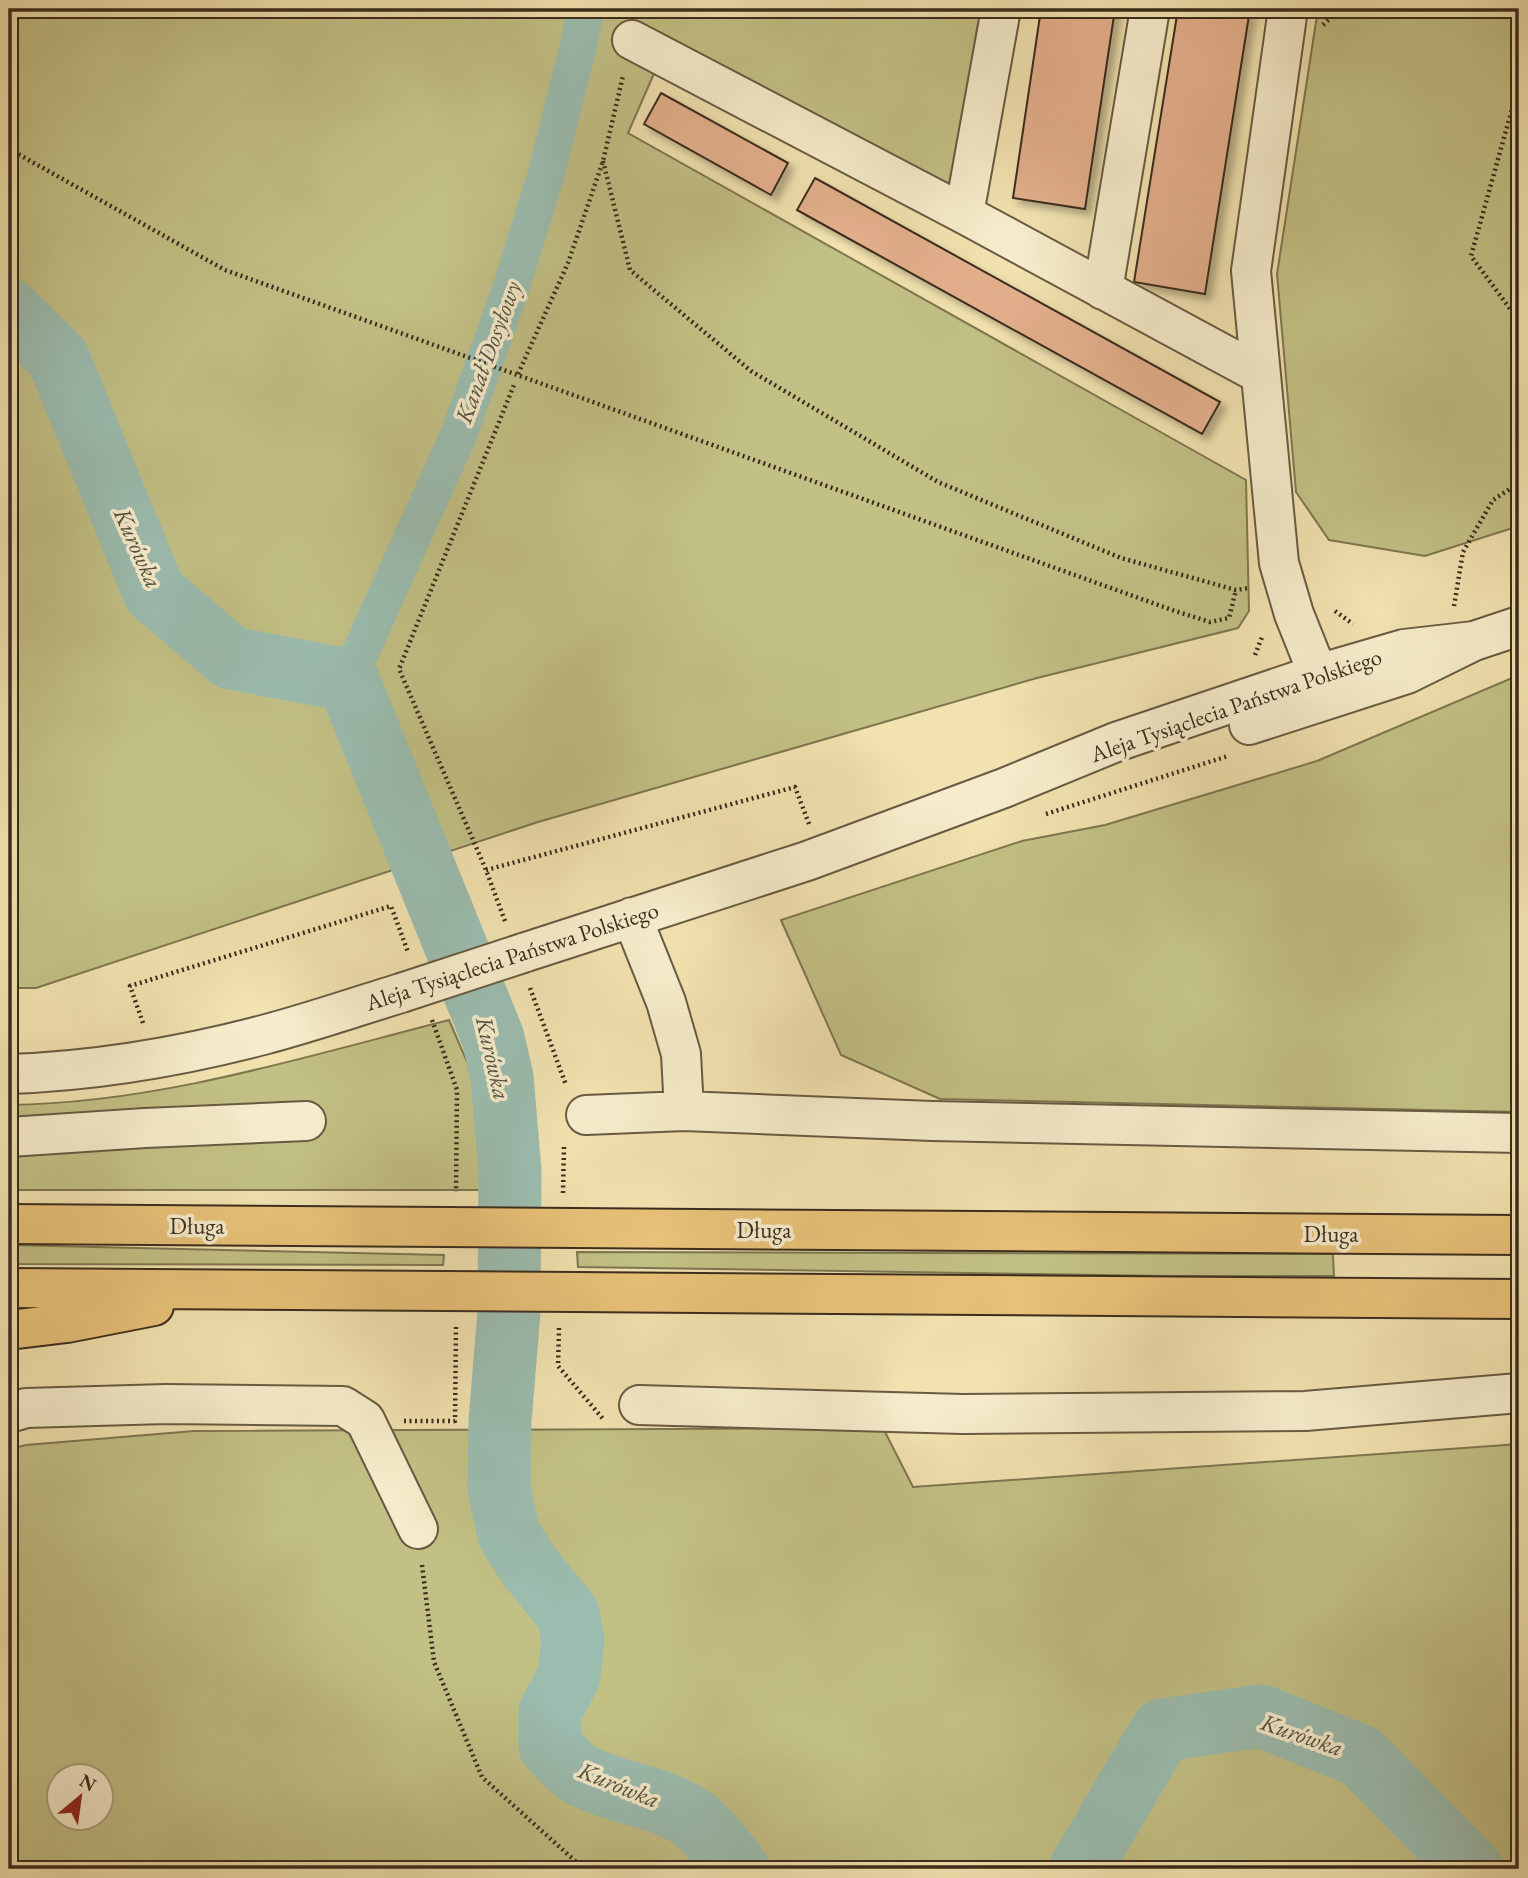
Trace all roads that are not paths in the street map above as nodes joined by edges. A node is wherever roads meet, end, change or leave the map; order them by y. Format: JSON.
{"nodes":[{"id":1,"x":1001,"y":9,"type":"edge"},
{"id":2,"x":1150,"y":9,"type":"edge"},
{"id":3,"x":1288,"y":9,"type":"edge"},
{"id":4,"x":632,"y":40,"type":"road end"},
{"id":5,"x":964,"y":214,"type":"junction"},
{"id":6,"x":1103,"y":290,"type":"junction"},
{"id":7,"x":1260,"y":374,"type":"junction"},
{"id":8,"x":1519,"y":626,"type":"edge"},
{"id":9,"x":1323,"y":687,"type":"junction"},
{"id":10,"x":632,"y":917,"type":"junction"},
{"id":11,"x":9,"y":1074,"type":"edge"},
{"id":12,"x":684,"y":1111,"type":"junction"},
{"id":13,"x":306,"y":1121,"type":"dead end"},
{"id":14,"x":575,"y":1127,"type":"road end"},
{"id":15,"x":1519,"y":1133,"type":"edge"},
{"id":16,"x":9,"y":1137,"type":"edge"},
{"id":17,"x":9,"y":1224,"type":"edge"},
{"id":18,"x":1519,"y":1235,"type":"edge"},
{"id":19,"x":9,"y":1288,"type":"edge"},
{"id":20,"x":239,"y":1290,"type":"junction"},
{"id":21,"x":1519,"y":1298,"type":"edge"},
{"id":22,"x":9,"y":1330,"type":"edge"},
{"id":23,"x":1519,"y":1393,"type":"edge"},
{"id":24,"x":9,"y":1413,"type":"edge"},
{"id":25,"x":628,"y":1413,"type":"road end"},
{"id":26,"x":418,"y":1529,"type":"road end"}],
"edges":[{"from":1,"to":5,"type":"street"},
{"from":2,"to":6,"type":"street"},
{"from":3,"to":7,"type":"street"},
{"from":4,"to":5,"type":"street"},
{"from":5,"to":6,"type":"street"},
{"from":6,"to":7,"type":"street"},
{"from":7,"to":9,"type":"street"},
{"from":8,"to":9,"type":"street","name":"Aleja Tysiąclecia Państwa Polskiego"},
{"from":9,"to":10,"type":"street","name":"Aleja Tysiąclecia Państwa Polskiego"},
{"from":10,"to":11,"type":"street","name":"Aleja Tysiąclecia Państwa Polskiego","bridge":true},
{"from":10,"to":12,"type":"street"},
{"from":12,"to":14,"type":"street"},
{"from":12,"to":15,"type":"street"},
{"from":13,"to":16,"type":"street"},
{"from":17,"to":18,"type":"highway","name":"Długa","bridge":true},
{"from":19,"to":20,"type":"highway"},
{"from":20,"to":21,"type":"highway","bridge":true},
{"from":20,"to":22,"type":"highway"},
{"from":23,"to":25,"type":"street"},
{"from":24,"to":26,"type":"street"}]}
